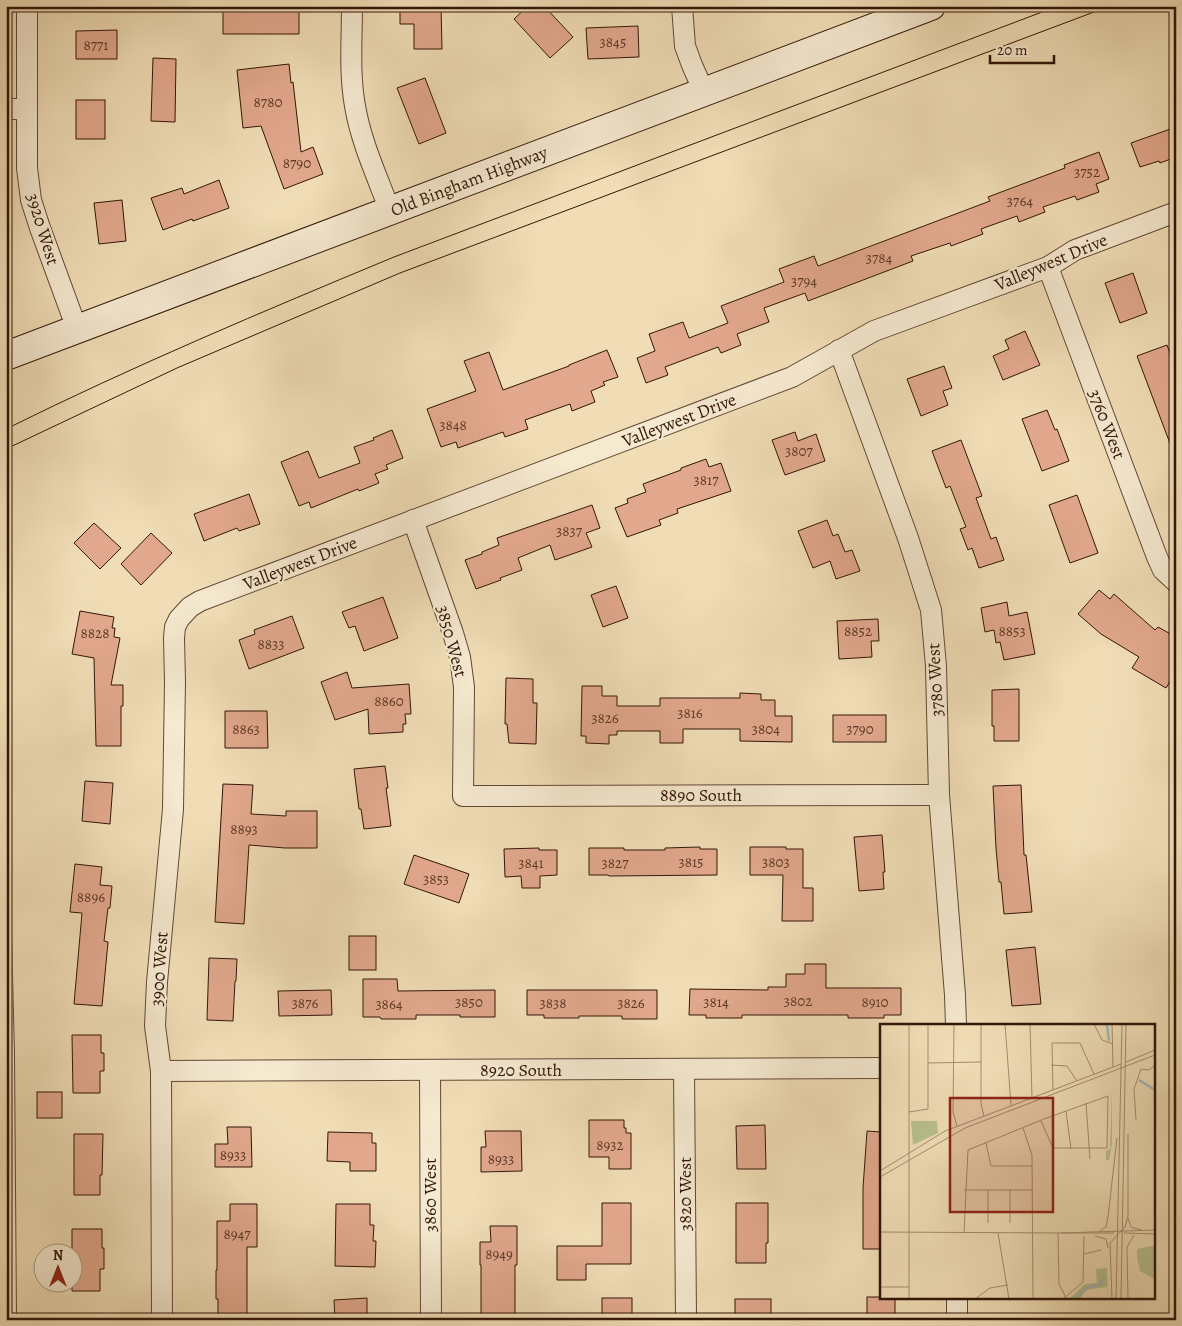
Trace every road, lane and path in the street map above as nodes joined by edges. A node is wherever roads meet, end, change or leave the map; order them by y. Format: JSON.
{"nodes":[{"id":1,"x":27,"y":6,"type":"edge"},
{"id":2,"x":352,"y":6,"type":"edge"},
{"id":3,"x":682,"y":6,"type":"edge"},
{"id":4,"x":931,"y":6,"type":"edge"},
{"id":5,"x":704,"y":92,"type":"junction"},
{"id":6,"x":6,"y":109,"type":"edge"},
{"id":7,"x":27,"y":109,"type":"junction"},
{"id":8,"x":390,"y":211,"type":"junction"},
{"id":9,"x":1176,"y":212,"type":"edge"},
{"id":10,"x":1048,"y":266,"type":"junction"},
{"id":11,"x":77,"y":329,"type":"junction"},
{"id":12,"x":839,"y":350,"type":"junction"},
{"id":13,"x":6,"y":356,"type":"edge"},
{"id":14,"x":413,"y":520,"type":"junction"},
{"id":15,"x":1174,"y":580,"type":"edge"},
{"id":16,"x":179,"y":619,"type":"joint"},
{"id":17,"x":939,"y":795,"type":"junction"},
{"id":18,"x":463,"y":796,"type":"joint"},
{"id":19,"x":6,"y":935,"type":"edge"},
{"id":20,"x":956,"y":1024,"type":"edge"},
{"id":21,"x":880,"y":1068,"type":"edge"},
{"id":22,"x":684,"y":1069,"type":"junction"},
{"id":23,"x":430,"y":1070,"type":"junction"},
{"id":24,"x":161,"y":1071,"type":"junction"},
{"id":25,"x":957,"y":1298,"type":"edge"},
{"id":26,"x":11,"y":1320,"type":"edge"},
{"id":27,"x":162,"y":1320,"type":"edge"},
{"id":28,"x":431,"y":1320,"type":"edge"},
{"id":29,"x":686,"y":1320,"type":"edge"},
{"id":30,"x":957,"y":1320,"type":"edge"}],
"edges":[{"from":1,"to":7,"type":"street","name":"3920 West"},
{"from":2,"to":8,"type":"street"},
{"from":3,"to":5,"type":"street"},
{"from":4,"to":5,"type":"street","name":"Old Bingham Highway"},
{"from":5,"to":8,"type":"street","name":"Old Bingham Highway"},
{"from":6,"to":7,"type":"street"},
{"from":7,"to":11,"type":"street","name":"3920 West"},
{"from":8,"to":11,"type":"street","name":"Old Bingham Highway"},
{"from":9,"to":10,"type":"street","name":"Valleywest Drive"},
{"from":10,"to":12,"type":"street","name":"Valleywest Drive"},
{"from":10,"to":15,"type":"street","name":"3760 West"},
{"from":11,"to":13,"type":"street","name":"Old Bingham Highway"},
{"from":12,"to":14,"type":"street","name":"Valleywest Drive"},
{"from":12,"to":17,"type":"street","name":"3780 West"},
{"from":14,"to":16,"type":"street","name":"Valleywest Drive"},
{"from":14,"to":18,"type":"street","name":"3850 West"},
{"from":16,"to":24,"type":"street","name":"3900 West"},
{"from":17,"to":18,"type":"street","name":"8890 South"},
{"from":17,"to":20,"type":"street","name":"3780 West"},
{"from":19,"to":26,"type":"lane"},
{"from":21,"to":22,"type":"street","name":"8920 South"},
{"from":22,"to":23,"type":"street","name":"8920 South"},
{"from":22,"to":29,"type":"street","name":"3820 West"},
{"from":23,"to":24,"type":"street","name":"8920 South"},
{"from":23,"to":28,"type":"street","name":"3860 West"},
{"from":24,"to":27,"type":"street","name":"3900 West"},
{"from":25,"to":30,"type":"street"}]}
